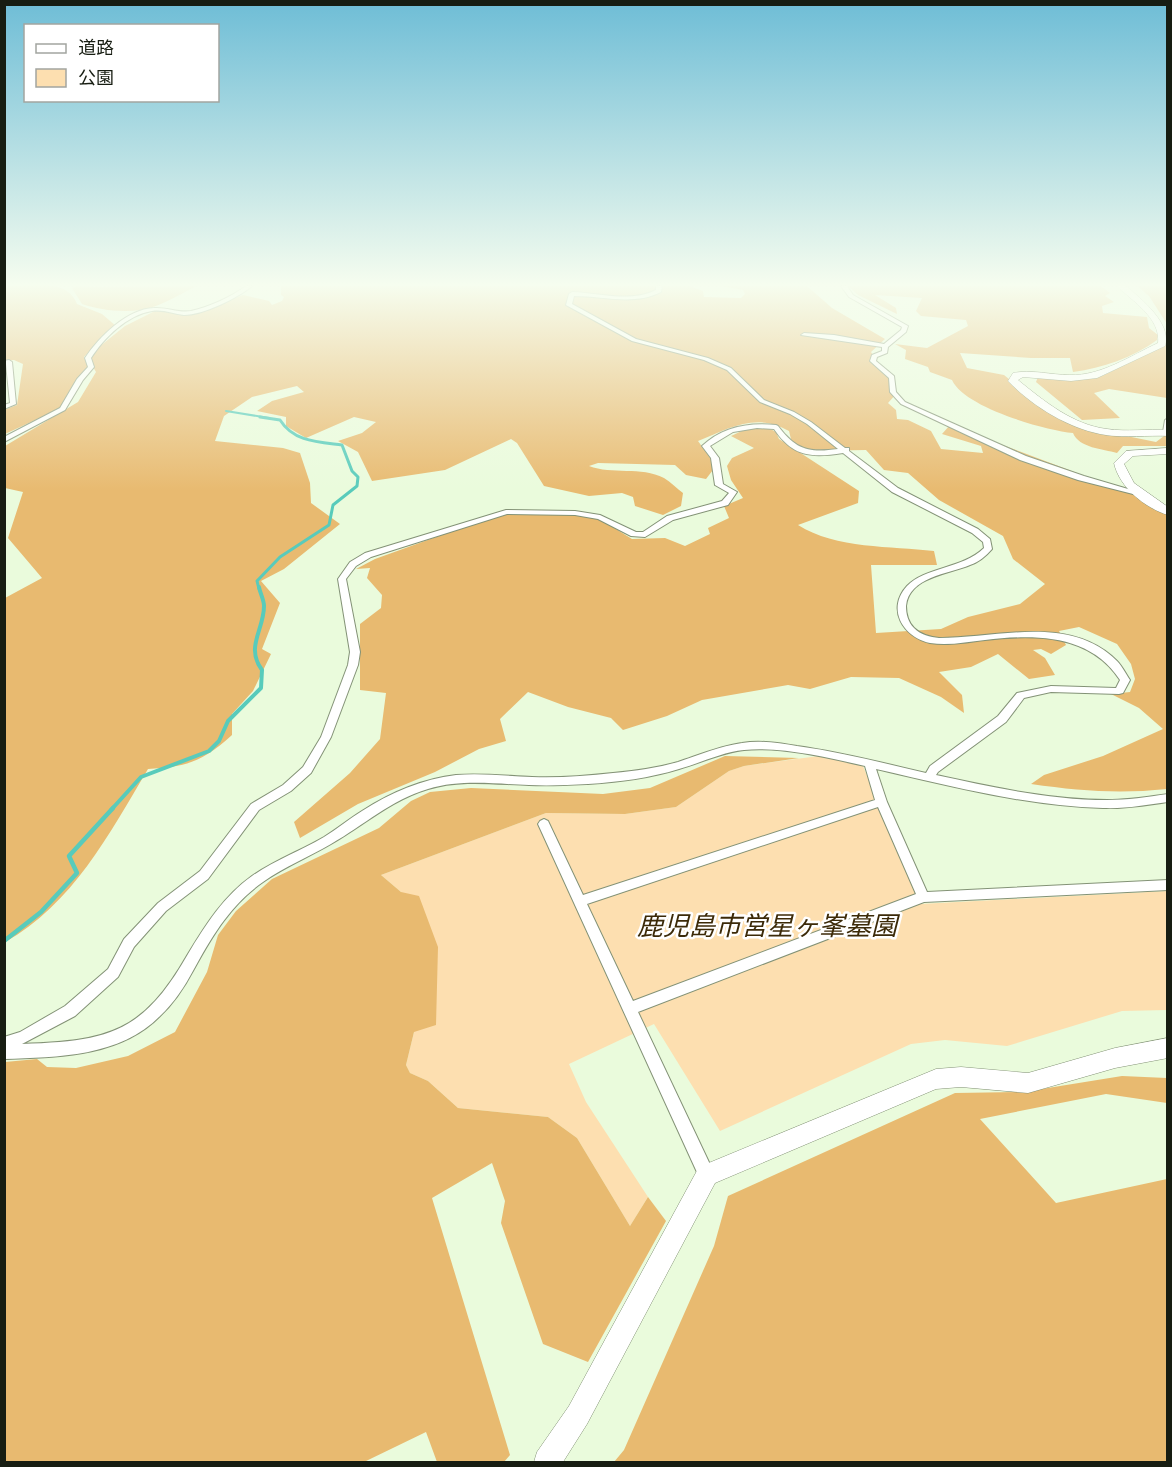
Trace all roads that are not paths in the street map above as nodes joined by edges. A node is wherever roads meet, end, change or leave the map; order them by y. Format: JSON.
{"nodes":[{"id":1,"x":89,"y":354,"type":"edge"},
{"id":2,"x":689,"y":354,"type":"edge"},
{"id":3,"x":878,"y":354,"type":"edge"},
{"id":4,"x":1140,"y":354,"type":"edge"},
{"id":5,"x":4,"y":363,"type":"edge"},
{"id":6,"x":4,"y":407,"type":"edge"},
{"id":7,"x":1167,"y":420,"type":"edge"},
{"id":8,"x":1167,"y":433,"type":"edge"},
{"id":9,"x":4,"y":440,"type":"edge"},
{"id":10,"x":846,"y":450,"type":"junction"},
{"id":11,"x":1167,"y":451,"type":"edge"},
{"id":12,"x":1141,"y":494,"type":"junction"},
{"id":13,"x":1167,"y":512,"type":"edge"},
{"id":14,"x":869,"y":763,"type":"junction"},
{"id":15,"x":929,"y":778,"type":"junction"},
{"id":16,"x":1167,"y":798,"type":"edge"},
{"id":17,"x":881,"y":802,"type":"junction"},
{"id":18,"x":544,"y":824,"type":"dead end"},
{"id":19,"x":1167,"y":885,"type":"edge"},
{"id":20,"x":923,"y":897,"type":"junction"},
{"id":21,"x":580,"y":902,"type":"junction"},
{"id":22,"x":630,"y":1009,"type":"junction"},
{"id":23,"x":4,"y":1044,"type":"edge"},
{"id":24,"x":1167,"y":1048,"type":"edge"},
{"id":25,"x":4,"y":1052,"type":"edge"},
{"id":26,"x":706,"y":1175,"type":"junction"},
{"id":27,"x":547,"y":1462,"type":"edge"}],
"edges":[{"from":1,"to":9,"type":"street"},
{"from":2,"to":10,"type":"street"},
{"from":3,"to":12,"type":"street"},
{"from":4,"to":8,"type":"street"},
{"from":5,"to":6,"type":"street"},
{"from":7,"to":8,"type":"street"},
{"from":10,"to":15,"type":"street"},
{"from":10,"to":23,"type":"street"},
{"from":11,"to":12,"type":"street"},
{"from":12,"to":13,"type":"street"},
{"from":14,"to":15,"type":"street"},
{"from":14,"to":17,"type":"street"},
{"from":14,"to":25,"type":"street"},
{"from":15,"to":16,"type":"street"},
{"from":17,"to":20,"type":"street"},
{"from":17,"to":21,"type":"street"},
{"from":18,"to":21,"type":"street"},
{"from":19,"to":20,"type":"street"},
{"from":20,"to":22,"type":"street"},
{"from":21,"to":22,"type":"street"},
{"from":22,"to":26,"type":"street"},
{"from":24,"to":26,"type":"street"},
{"from":26,"to":27,"type":"street"}]}
